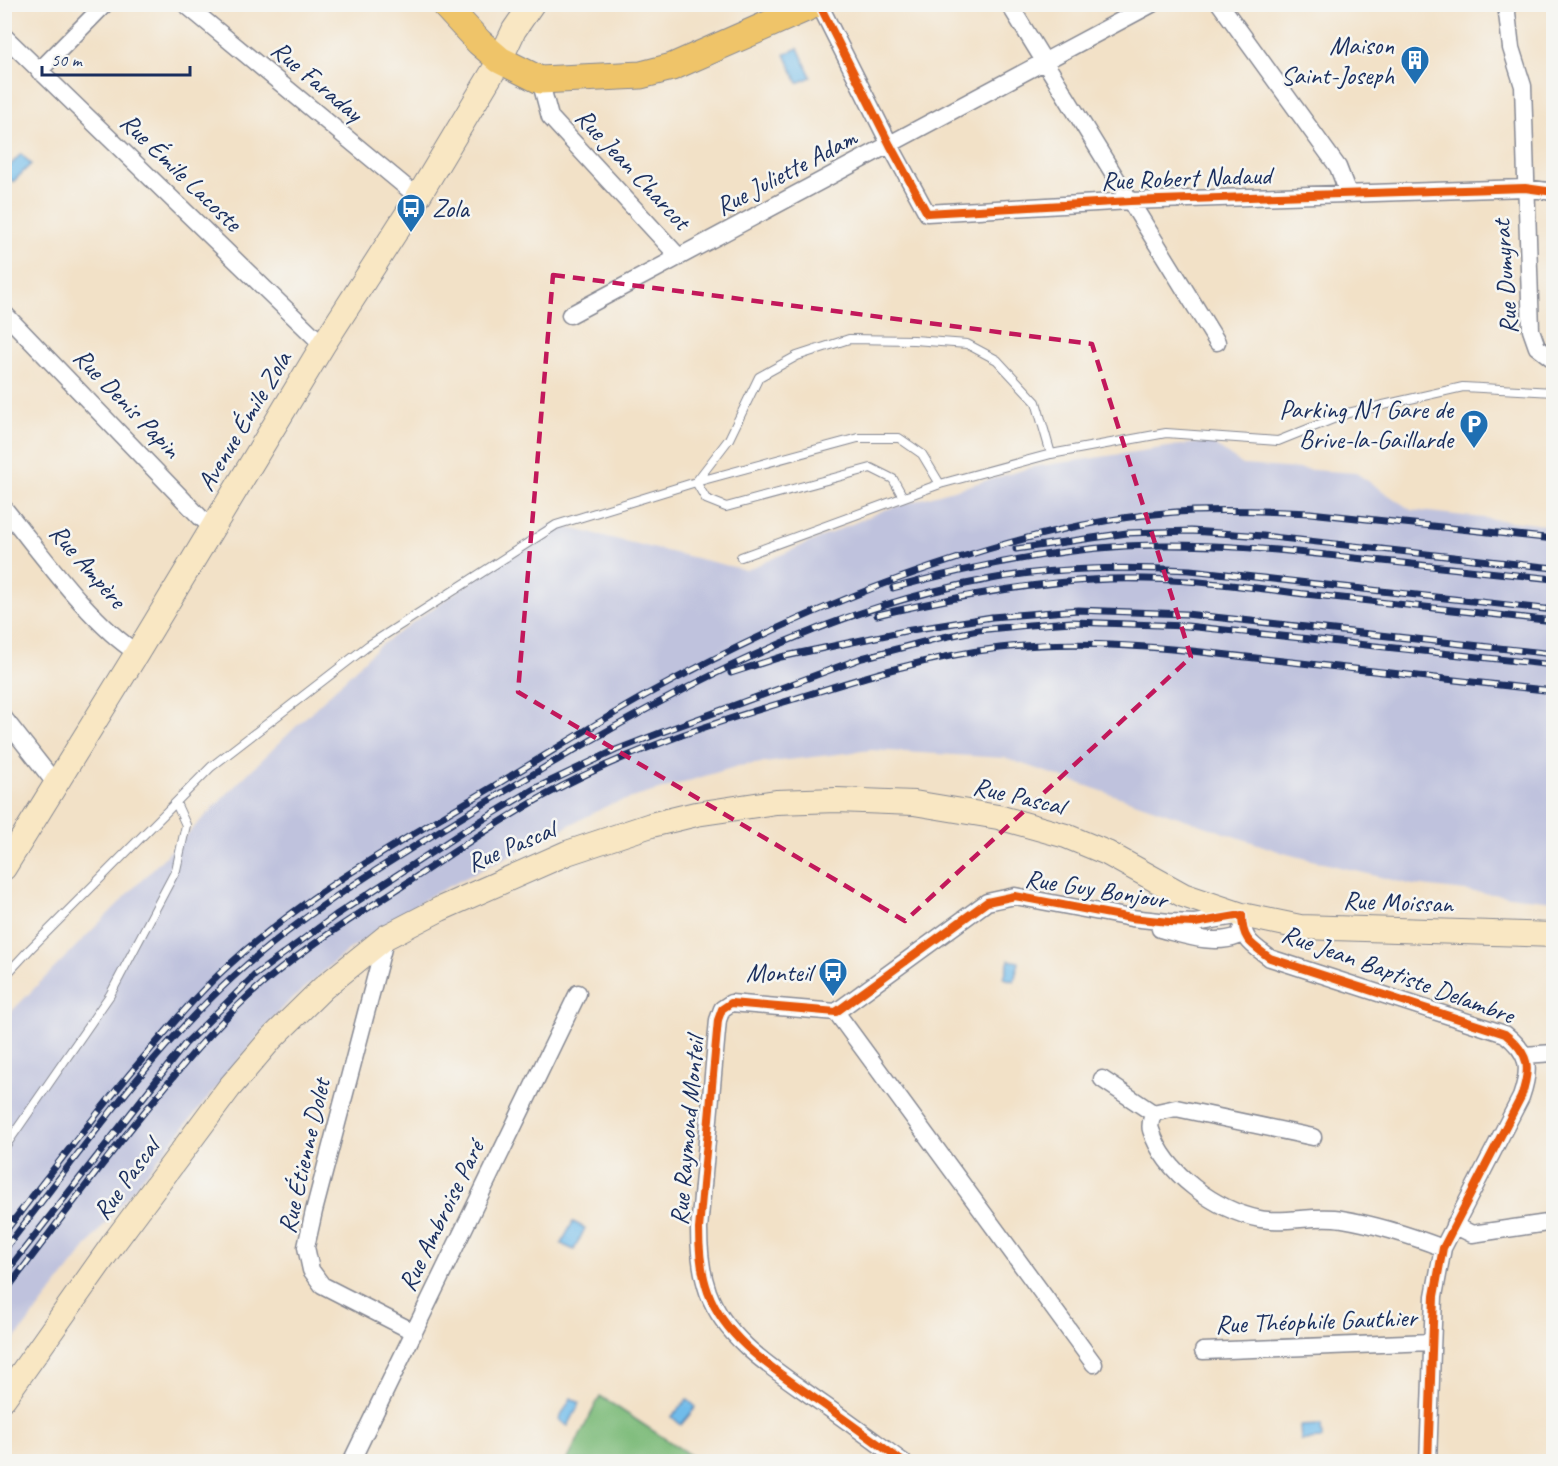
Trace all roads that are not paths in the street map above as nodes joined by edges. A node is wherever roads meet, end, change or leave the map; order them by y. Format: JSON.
{"nodes":[{"id":1,"x":105,"y":4,"type":"edge"},
{"id":2,"x":185,"y":4,"type":"edge"},
{"id":3,"x":444,"y":4,"type":"edge"},
{"id":4,"x":532,"y":4,"type":"edge"},
{"id":5,"x":1009,"y":4,"type":"edge"},
{"id":6,"x":1152,"y":4,"type":"edge"},
{"id":7,"x":1220,"y":4,"type":"edge"},
{"id":8,"x":1501,"y":5,"type":"edge"},
{"id":9,"x":804,"y":7,"type":"edge"},
{"id":10,"x":4,"y":36,"type":"edge"},
{"id":11,"x":500,"y":60,"type":"junction"},
{"id":12,"x":1044,"y":62,"type":"junction"},
{"id":13,"x":39,"y":70,"type":"junction"},
{"id":14,"x":540,"y":80,"type":"junction"},
{"id":15,"x":890,"y":145,"type":"junction"},
{"id":16,"x":1525,"y":188,"type":"junction"},
{"id":17,"x":1554,"y":192,"type":"edge"},
{"id":18,"x":1348,"y":193,"type":"junction"},
{"id":19,"x":418,"y":197,"type":"junction"},
{"id":20,"x":1130,"y":201,"type":"junction"},
{"id":21,"x":680,"y":257,"type":"junction"},
{"id":22,"x":4,"y":313,"type":"edge"},
{"id":23,"x":570,"y":315,"type":"dead end"},
{"id":24,"x":1217,"y":342,"type":"dead end"},
{"id":25,"x":323,"y":345,"type":"junction"},
{"id":26,"x":1554,"y":360,"type":"edge"},
{"id":27,"x":1554,"y":392,"type":"edge"},
{"id":28,"x":1051,"y":454,"type":"junction"},
{"id":29,"x":696,"y":482,"type":"junction"},
{"id":30,"x":940,"y":484,"type":"junction"},
{"id":31,"x":903,"y":497,"type":"junction"},
{"id":32,"x":4,"y":508,"type":"edge"},
{"id":33,"x":213,"y":528,"type":"junction"},
{"id":34,"x":741,"y":557,"type":"dead end"},
{"id":35,"x":137,"y":653,"type":"junction"},
{"id":36,"x":4,"y":718,"type":"edge"},
{"id":37,"x":55,"y":783,"type":"junction"},
{"id":38,"x":176,"y":803,"type":"junction"},
{"id":39,"x":4,"y":868,"type":"edge"},
{"id":40,"x":1242,"y":921,"type":"junction"},
{"id":41,"x":1554,"y":935,"type":"edge"},
{"id":42,"x":386,"y":937,"type":"junction"},
{"id":43,"x":4,"y":977,"type":"edge"},
{"id":44,"x":578,"y":993,"type":"dead end"},
{"id":45,"x":836,"y":1012,"type":"junction"},
{"id":46,"x":1554,"y":1053,"type":"edge"},
{"id":47,"x":1524,"y":1055,"type":"junction"},
{"id":48,"x":1102,"y":1079,"type":"dead end"},
{"id":49,"x":1153,"y":1113,"type":"junction"},
{"id":50,"x":1312,"y":1137,"type":"dead end"},
{"id":51,"x":4,"y":1148,"type":"edge"},
{"id":52,"x":1554,"y":1222,"type":"edge"},
{"id":53,"x":1454,"y":1225,"type":"junction"},
{"id":54,"x":1443,"y":1248,"type":"junction"},
{"id":55,"x":414,"y":1332,"type":"junction"},
{"id":56,"x":1431,"y":1342,"type":"junction"},
{"id":57,"x":1203,"y":1351,"type":"dead end"},
{"id":58,"x":1094,"y":1364,"type":"dead end"},
{"id":59,"x":4,"y":1398,"type":"edge"},
{"id":60,"x":351,"y":1461,"type":"edge"},
{"id":61,"x":903,"y":1461,"type":"edge"},
{"id":62,"x":1428,"y":1461,"type":"edge"}],
"edges":[{"from":1,"to":13,"type":"street"},
{"from":2,"to":19,"type":"street","name":"Rue Faraday"},
{"from":3,"to":11,"type":"main road"},
{"from":4,"to":11,"type":"main road","name":"Avenue Émile Zola"},
{"from":5,"to":12,"type":"street"},
{"from":6,"to":12,"type":"street","name":"Rue Juliette Adam"},
{"from":7,"to":18,"type":"street"},
{"from":8,"to":16,"type":"street","name":"Rue Dumyrat"},
{"from":9,"to":14,"type":"main road"},
{"from":9,"to":15,"type":"street"},
{"from":10,"to":13,"type":"street","name":"Rue Émile Lacoste"},
{"from":11,"to":14,"type":"main road"},
{"from":11,"to":19,"type":"main road","name":"Avenue Émile Zola"},
{"from":12,"to":15,"type":"street","name":"Rue Juliette Adam"},
{"from":12,"to":20,"type":"street"},
{"from":13,"to":25,"type":"street","name":"Rue Émile Lacoste"},
{"from":14,"to":21,"type":"street","name":"Rue Jean Charcot"},
{"from":15,"to":20,"type":"street","name":"Rue Robert Nadaud"},
{"from":15,"to":21,"type":"street","name":"Rue Juliette Adam"},
{"from":16,"to":17,"type":"street","name":"Rue Robert Nadaud"},
{"from":16,"to":18,"type":"street","name":"Rue Robert Nadaud"},
{"from":16,"to":26,"type":"street","name":"Rue Dumyrat"},
{"from":18,"to":20,"type":"street","name":"Rue Robert Nadaud"},
{"from":19,"to":25,"type":"main road","name":"Avenue Émile Zola"},
{"from":20,"to":24,"type":"street"},
{"from":21,"to":23,"type":"street","name":"Rue Juliette Adam"},
{"from":22,"to":33,"type":"street","name":"Rue Denis Papin"},
{"from":25,"to":33,"type":"main road","name":"Avenue Émile Zola"},
{"from":27,"to":28,"type":"lane"},
{"from":28,"to":29,"type":"lane"},
{"from":28,"to":30,"type":"lane"},
{"from":29,"to":30,"type":"lane"},
{"from":29,"to":31,"type":"lane"},
{"from":29,"to":38,"type":"lane"},
{"from":30,"to":31,"type":"lane"},
{"from":31,"to":34,"type":"lane"},
{"from":32,"to":35,"type":"street","name":"Rue Ampère"},
{"from":33,"to":35,"type":"main road","name":"Avenue Émile Zola"},
{"from":35,"to":37,"type":"main road","name":"Avenue Émile Zola"},
{"from":36,"to":37,"type":"street"},
{"from":37,"to":39,"type":"main road","name":"Avenue Émile Zola"},
{"from":38,"to":43,"type":"lane"},
{"from":38,"to":51,"type":"lane"},
{"from":40,"to":41,"type":"main road","name":"Rue Moissan"},
{"from":40,"to":42,"type":"main road","name":"Rue Pascal"},
{"from":40,"to":45,"type":"street","name":"Rue Guy Bonjour"},
{"from":40,"to":47,"type":"street","name":"Rue Jean Baptiste Delambre"},
{"from":42,"to":55,"type":"street","name":"Rue Étienne Dolet"},
{"from":42,"to":59,"type":"main road","name":"Rue Pascal"},
{"from":44,"to":55,"type":"street","name":"Rue Ambroise Paré"},
{"from":45,"to":58,"type":"street"},
{"from":45,"to":61,"type":"street","name":"Rue Raymond Monteil"},
{"from":46,"to":47,"type":"street"},
{"from":47,"to":53,"type":"street","name":"Rue Jean Baptiste Delambre"},
{"from":48,"to":49,"type":"street"},
{"from":49,"to":50,"type":"street"},
{"from":49,"to":54,"type":"street"},
{"from":52,"to":53,"type":"street"},
{"from":53,"to":54,"type":"street","name":"Rue Jean Baptiste Delambre"},
{"from":54,"to":56,"type":"street","name":"Rue Jean Baptiste Delambre"},
{"from":55,"to":60,"type":"street","name":"Rue Ambroise Paré"},
{"from":56,"to":57,"type":"street","name":"Rue Théophile Gauthier"},
{"from":56,"to":62,"type":"street","name":"Rue Jean Baptiste Delambre"}]}
